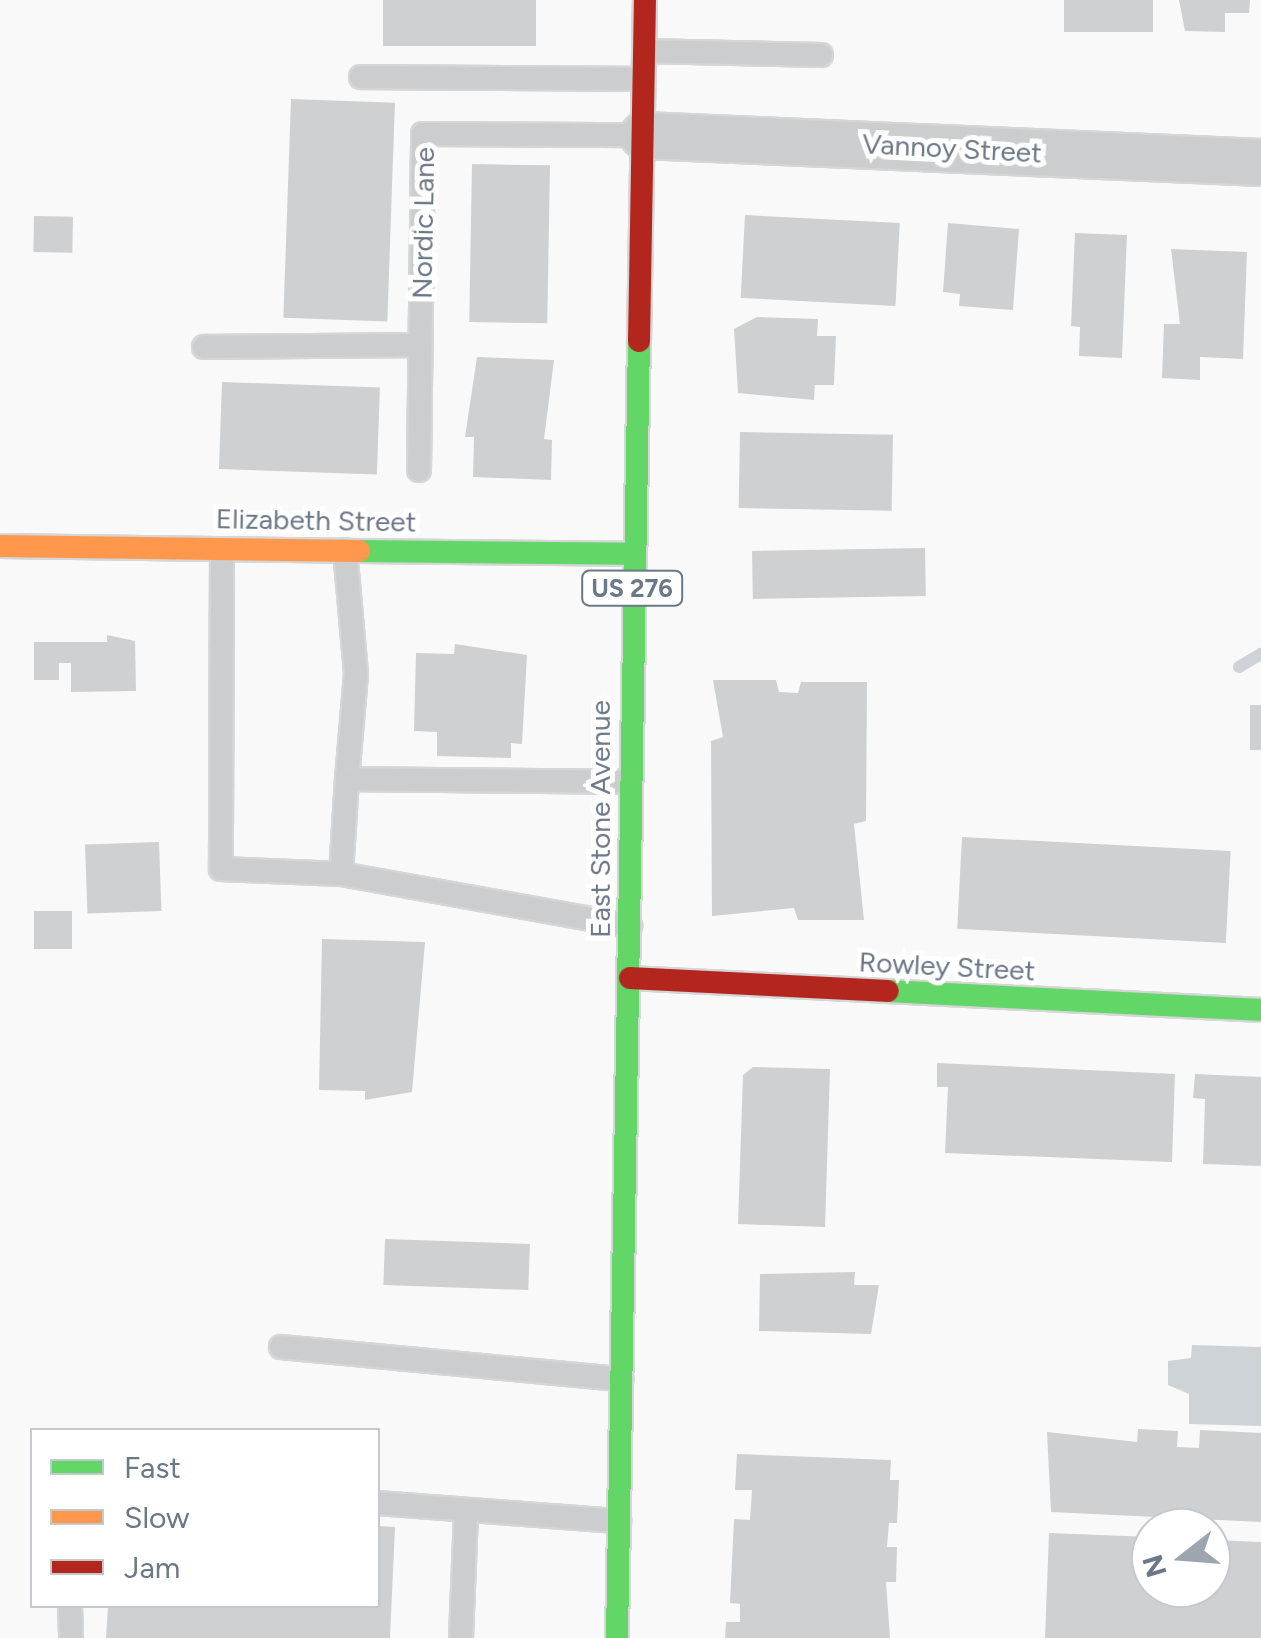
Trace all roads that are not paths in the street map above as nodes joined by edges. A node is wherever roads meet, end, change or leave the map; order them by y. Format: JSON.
{"nodes":[{"id":1,"x":645,"y":0,"type":"edge"},
{"id":2,"x":644,"y":50,"type":"junction"},
{"id":3,"x":821,"y":55,"type":"dead end"},
{"id":4,"x":360,"y":77,"type":"dead end"},
{"id":5,"x":644,"y":78,"type":"junction"},
{"id":6,"x":643,"y":135,"type":"junction"},
{"id":7,"x":1261,"y":162,"type":"edge"},
{"id":8,"x":420,"y":346,"type":"junction"},
{"id":9,"x":204,"y":347,"type":"dead end"},
{"id":10,"x":419,"y":470,"type":"dead end"},
{"id":11,"x":0,"y":546,"type":"edge"},
{"id":12,"x":222,"y":549,"type":"junction"},
{"id":13,"x":345,"y":550,"type":"junction"},
{"id":14,"x":632,"y":554,"type":"junction"},
{"id":15,"x":347,"y":779,"type":"junction"},
{"id":16,"x":631,"y":782,"type":"junction"},
{"id":17,"x":341,"y":874,"type":"junction"},
{"id":18,"x":630,"y":926,"type":"junction"},
{"id":19,"x":630,"y":978,"type":"junction"},
{"id":20,"x":1261,"y":1010,"type":"edge"},
{"id":21,"x":281,"y":1346,"type":"dead end"},
{"id":22,"x":622,"y":1379,"type":"junction"},
{"id":23,"x":380,"y":1503,"type":"edge"},
{"id":24,"x":466,"y":1516,"type":"junction"},
{"id":25,"x":619,"y":1521,"type":"junction"},
{"id":26,"x":70,"y":1608,"type":"edge"},
{"id":27,"x":71,"y":1638,"type":"edge"},
{"id":28,"x":460,"y":1638,"type":"edge"},
{"id":29,"x":617,"y":1638,"type":"edge"}],
"edges":[{"from":1,"to":2,"type":"main road","name":"East Stone Avenue","number":"US 276"},
{"from":2,"to":3,"type":"lane"},
{"from":2,"to":5,"type":"main road","name":"East Stone Avenue","number":"US 276"},
{"from":4,"to":5,"type":"lane"},
{"from":5,"to":6,"type":"main road","name":"East Stone Avenue","number":"US 276"},
{"from":6,"to":7,"type":"street","name":"Vannoy Street"},
{"from":6,"to":8,"type":"lane","name":"Nordic Lane"},
{"from":6,"to":14,"type":"main road","name":"East Stone Avenue","number":"US 276"},
{"from":8,"to":9,"type":"lane"},
{"from":8,"to":10,"type":"lane","name":"Nordic Lane"},
{"from":11,"to":12,"type":"main road","name":"Elizabeth Street"},
{"from":12,"to":13,"type":"main road","name":"Elizabeth Street"},
{"from":12,"to":17,"type":"lane"},
{"from":13,"to":14,"type":"main road","name":"Elizabeth Street"},
{"from":13,"to":15,"type":"lane"},
{"from":14,"to":16,"type":"main road","name":"East Stone Avenue","number":"US 276"},
{"from":15,"to":16,"type":"lane"},
{"from":15,"to":17,"type":"lane"},
{"from":16,"to":18,"type":"main road","name":"East Stone Avenue","number":"US 276"},
{"from":17,"to":18,"type":"lane"},
{"from":18,"to":19,"type":"main road","name":"East Stone Avenue","number":"US 276"},
{"from":19,"to":20,"type":"main road","name":"Rowley Street"},
{"from":19,"to":22,"type":"main road","name":"East Stone Avenue","number":"US 276"},
{"from":21,"to":22,"type":"lane"},
{"from":22,"to":25,"type":"main road","name":"East Stone Avenue","number":"US 276"},
{"from":23,"to":24,"type":"lane"},
{"from":24,"to":25,"type":"lane"},
{"from":24,"to":28,"type":"lane"},
{"from":25,"to":29,"type":"main road","name":"East Stone Avenue","number":"US 276"},
{"from":26,"to":27,"type":"lane"}]}
